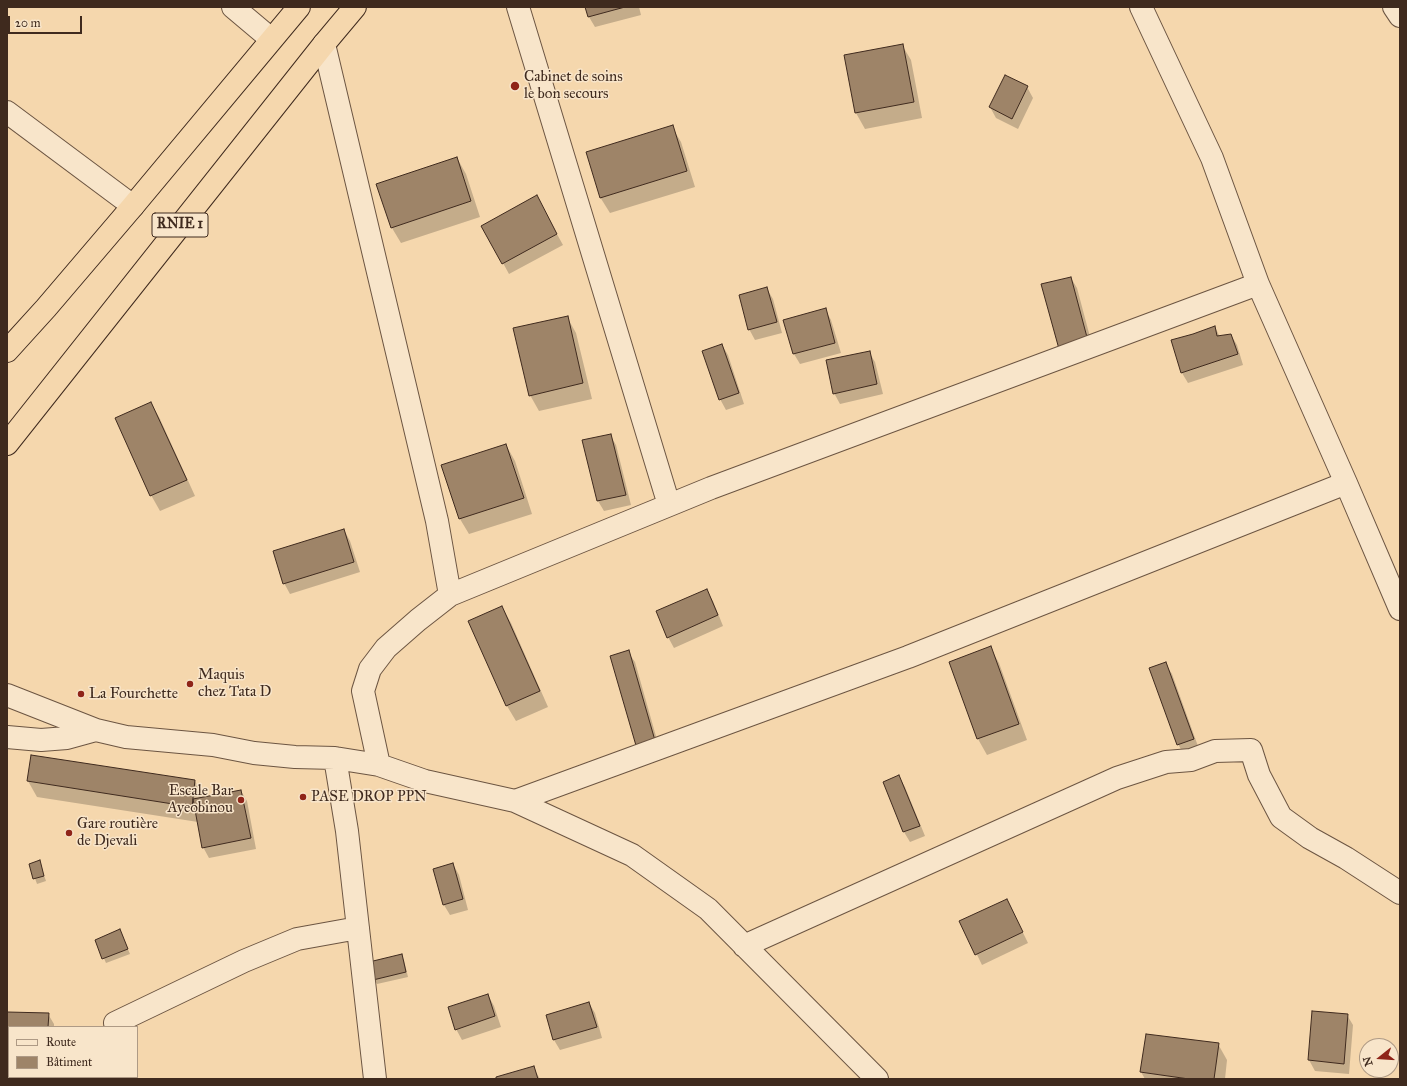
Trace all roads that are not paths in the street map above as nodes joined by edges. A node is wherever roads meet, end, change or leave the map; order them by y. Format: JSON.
{"nodes":[{"id":1,"x":233,"y":7,"type":"edge"},
{"id":2,"x":299,"y":7,"type":"edge"},
{"id":3,"x":355,"y":7,"type":"edge"},
{"id":4,"x":518,"y":7,"type":"edge"},
{"id":5,"x":1141,"y":7,"type":"edge"},
{"id":6,"x":1394,"y":7,"type":"edge"},
{"id":7,"x":1400,"y":16,"type":"edge"},
{"id":8,"x":271,"y":39,"type":"junction"},
{"id":9,"x":324,"y":44,"type":"junction"},
{"id":10,"x":7,"y":112,"type":"edge"},
{"id":11,"x":133,"y":206,"type":"junction"},
{"id":12,"x":1258,"y":284,"type":"junction"},
{"id":13,"x":7,"y":351,"type":"edge"},
{"id":14,"x":7,"y":444,"type":"edge"},
{"id":15,"x":1346,"y":483,"type":"junction"},
{"id":16,"x":670,"y":505,"type":"junction"},
{"id":17,"x":450,"y":595,"type":"junction"},
{"id":18,"x":1400,"y":609,"type":"edge"},
{"id":19,"x":7,"y":695,"type":"edge"},
{"id":20,"x":96,"y":730,"type":"junction"},
{"id":21,"x":7,"y":737,"type":"edge"},
{"id":22,"x":335,"y":758,"type":"junction"},
{"id":23,"x":379,"y":765,"type":"junction"},
{"id":24,"x":515,"y":801,"type":"junction"},
{"id":25,"x":1400,"y":893,"type":"edge"},
{"id":26,"x":358,"y":928,"type":"junction"},
{"id":27,"x":744,"y":946,"type":"junction"},
{"id":28,"x":115,"y":1023,"type":"dead end"},
{"id":29,"x":375,"y":1079,"type":"edge"},
{"id":30,"x":877,"y":1079,"type":"edge"}],
"edges":[{"from":1,"to":8,"type":"street"},
{"from":2,"to":8,"type":"highway","number":"RNIE 1"},
{"from":3,"to":9,"type":"highway","number":"RNIE 1"},
{"from":4,"to":16,"type":"street"},
{"from":5,"to":12,"type":"street"},
{"from":6,"to":7,"type":"street"},
{"from":8,"to":11,"type":"highway","number":"RNIE 1"},
{"from":9,"to":14,"type":"highway","number":"RNIE 1"},
{"from":9,"to":17,"type":"street"},
{"from":10,"to":11,"type":"street"},
{"from":11,"to":13,"type":"highway","number":"RNIE 1"},
{"from":12,"to":15,"type":"street"},
{"from":12,"to":16,"type":"street"},
{"from":15,"to":18,"type":"street"},
{"from":15,"to":24,"type":"street"},
{"from":16,"to":17,"type":"street"},
{"from":17,"to":23,"type":"street"},
{"from":19,"to":20,"type":"street"},
{"from":20,"to":21,"type":"street"},
{"from":20,"to":22,"type":"street"},
{"from":22,"to":23,"type":"street"},
{"from":22,"to":26,"type":"street"},
{"from":23,"to":24,"type":"street"},
{"from":24,"to":27,"type":"street"},
{"from":25,"to":27,"type":"street"},
{"from":26,"to":28,"type":"street"},
{"from":26,"to":29,"type":"street"},
{"from":27,"to":30,"type":"street"}]}
